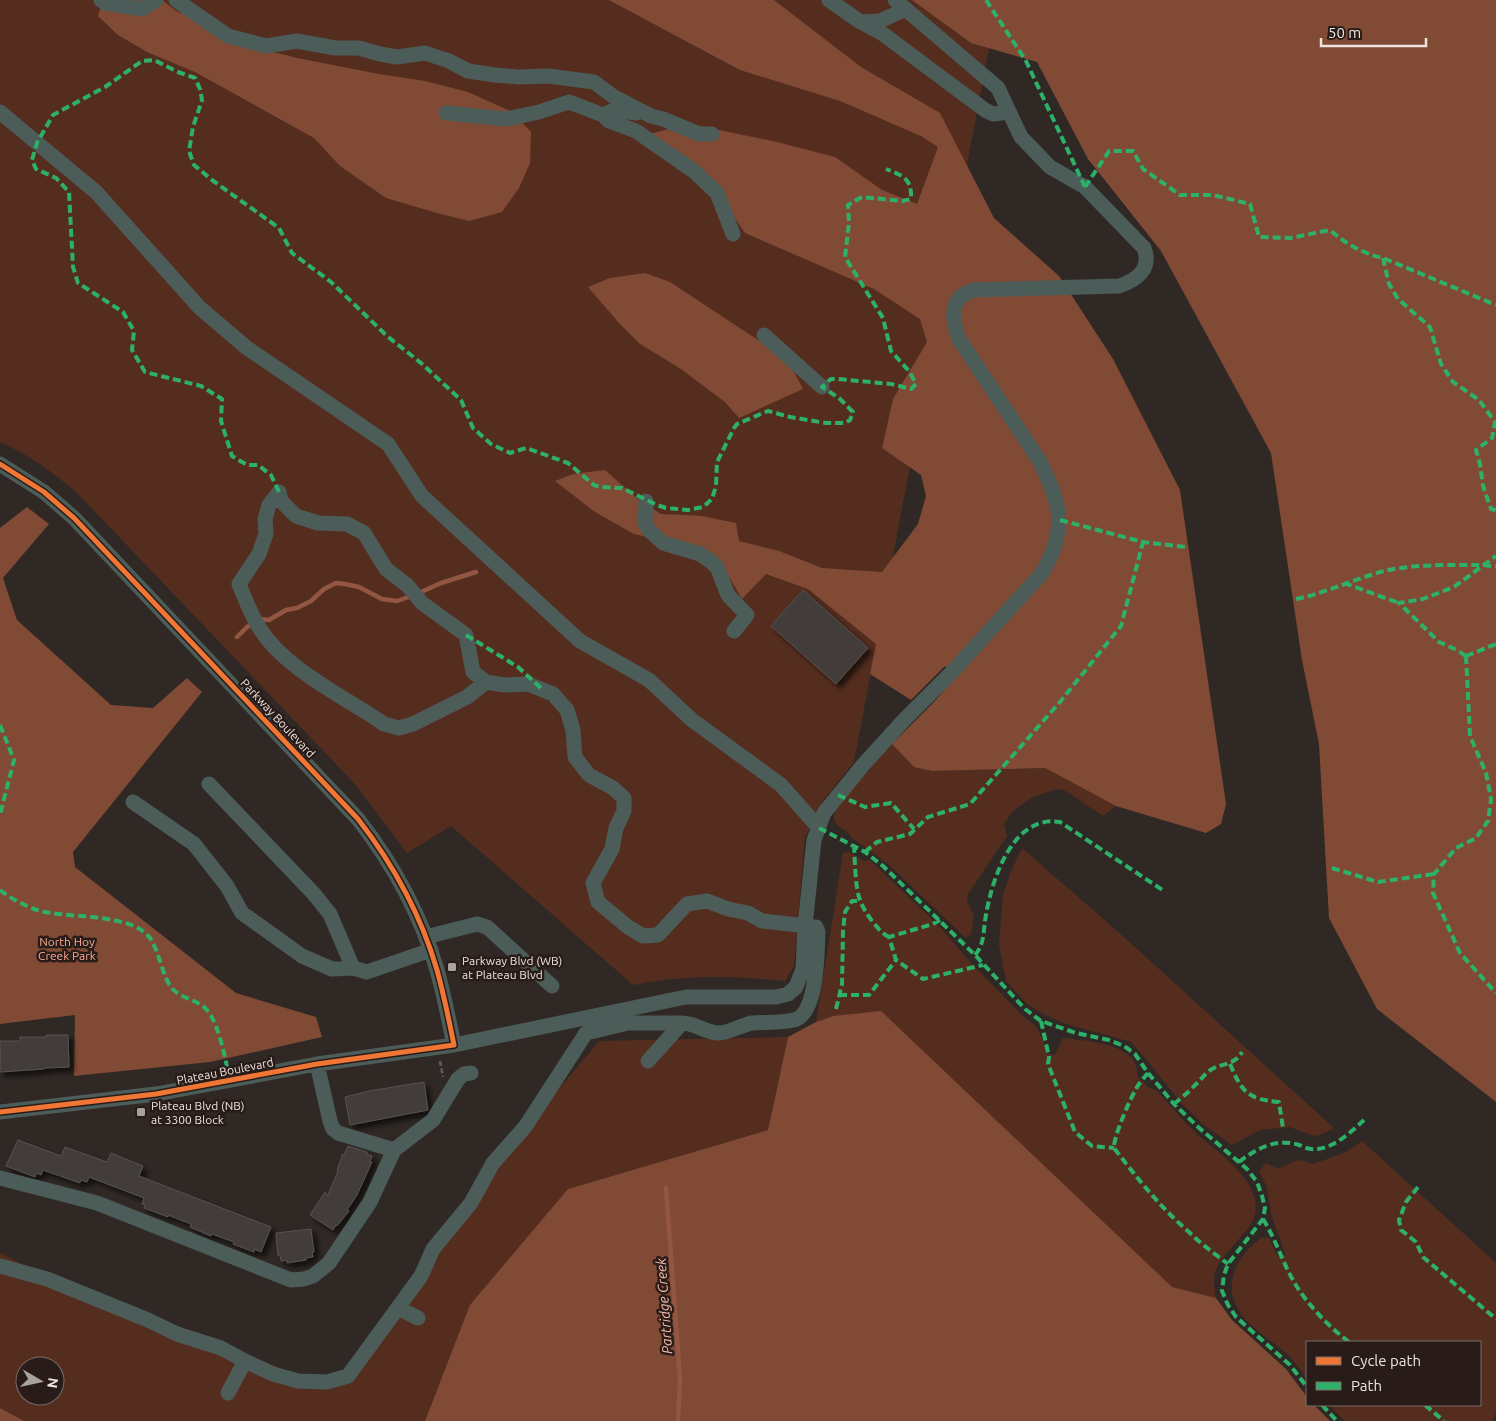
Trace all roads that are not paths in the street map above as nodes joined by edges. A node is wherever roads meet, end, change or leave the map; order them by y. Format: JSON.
{"nodes":[{"id":1,"x":101,"y":0,"type":"edge"},
{"id":2,"x":156,"y":0,"type":"edge"},
{"id":3,"x":176,"y":0,"type":"edge"},
{"id":4,"x":828,"y":0,"type":"edge"},
{"id":5,"x":901,"y":5,"type":"edge"},
{"id":6,"x":861,"y":22,"type":"junction"},
{"id":7,"x":0,"y":112,"type":"edge"},
{"id":8,"x":1010,"y":112,"type":"junction"},
{"id":9,"x":446,"y":113,"type":"dead end"},
{"id":10,"x":603,"y":115,"type":"junction"},
{"id":11,"x":651,"y":116,"type":"junction"},
{"id":12,"x":712,"y":134,"type":"dead end"},
{"id":13,"x":733,"y":234,"type":"dead end"},
{"id":14,"x":764,"y":335,"type":"dead end"},
{"id":15,"x":822,"y":388,"type":"dead end"},
{"id":16,"x":0,"y":464,"type":"edge"},
{"id":17,"x":646,"y":501,"type":"dead end"},
{"id":18,"x":734,"y":631,"type":"dead end"},
{"id":19,"x":486,"y":682,"type":"junction"},
{"id":20,"x":208,"y":784,"type":"dead end"},
{"id":21,"x":133,"y":802,"type":"dead end"},
{"id":22,"x":819,"y":828,"type":"junction"},
{"id":23,"x":805,"y":926,"type":"junction"},
{"id":24,"x":428,"y":944,"type":"junction"},
{"id":25,"x":353,"y":968,"type":"junction"},
{"id":26,"x":552,"y":986,"type":"dead end"},
{"id":27,"x":682,"y":1023,"type":"junction"},
{"id":28,"x":454,"y":1045,"type":"junction"},
{"id":29,"x":648,"y":1061,"type":"dead end"},
{"id":30,"x":317,"y":1064,"type":"junction"},
{"id":31,"x":471,"y":1073,"type":"dead end"},
{"id":32,"x":0,"y":1112,"type":"edge"},
{"id":33,"x":394,"y":1150,"type":"junction"},
{"id":34,"x":0,"y":1178,"type":"edge"},
{"id":35,"x":0,"y":1266,"type":"edge"},
{"id":36,"x":398,"y":1308,"type":"junction"},
{"id":37,"x":418,"y":1318,"type":"dead end"},
{"id":38,"x":245,"y":1361,"type":"junction"},
{"id":39,"x":228,"y":1393,"type":"dead end"}],
"edges":[{"from":1,"to":2,"type":"street"},
{"from":3,"to":11,"type":"street"},
{"from":4,"to":6,"type":"street"},
{"from":5,"to":6,"type":"street"},
{"from":5,"to":8,"type":"street"},
{"from":6,"to":8,"type":"street"},
{"from":7,"to":22,"type":"street"},
{"from":8,"to":22,"type":"street"},
{"from":9,"to":10,"type":"street"},
{"from":10,"to":11,"type":"street"},
{"from":10,"to":13,"type":"street"},
{"from":11,"to":12,"type":"street"},
{"from":14,"to":15,"type":"street"},
{"from":16,"to":24,"type":"street","name":"Parkway Boulevard"},
{"from":17,"to":18,"type":"street"},
{"from":19,"to":19,"type":"street"},
{"from":19,"to":23,"type":"street"},
{"from":20,"to":25,"type":"street"},
{"from":21,"to":25,"type":"street"},
{"from":22,"to":23,"type":"street"},
{"from":23,"to":27,"type":"street"},
{"from":23,"to":28,"type":"street","name":"Plateau Boulevard"},
{"from":24,"to":25,"type":"street"},
{"from":24,"to":26,"type":"street"},
{"from":24,"to":28,"type":"street","name":"Parkway Boulevard"},
{"from":27,"to":29,"type":"street"},
{"from":27,"to":36,"type":"street"},
{"from":28,"to":30,"type":"street","name":"Plateau Boulevard"},
{"from":30,"to":32,"type":"street","name":"Plateau Boulevard"},
{"from":30,"to":33,"type":"street"},
{"from":31,"to":33,"type":"street"},
{"from":33,"to":34,"type":"street"},
{"from":35,"to":38,"type":"street"},
{"from":36,"to":37,"type":"street"},
{"from":36,"to":38,"type":"street"},
{"from":38,"to":39,"type":"street"}]}
